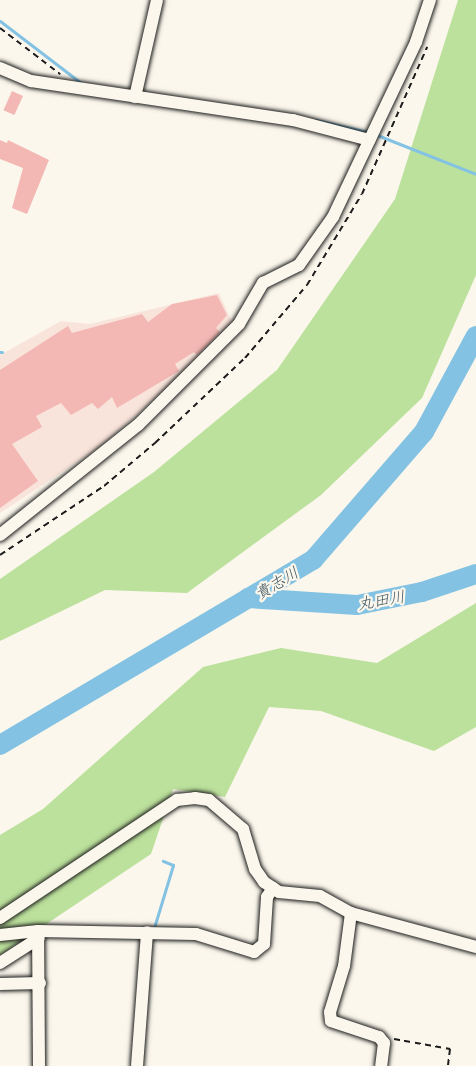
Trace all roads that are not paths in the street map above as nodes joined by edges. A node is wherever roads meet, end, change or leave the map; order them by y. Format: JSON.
{"nodes":[{"id":1,"x":157,"y":0,"type":"edge"},
{"id":2,"x":430,"y":0,"type":"edge"},
{"id":3,"x":0,"y":68,"type":"edge"},
{"id":4,"x":135,"y":97,"type":"junction"},
{"id":5,"x":369,"y":140,"type":"junction"},
{"id":6,"x":0,"y":535,"type":"edge"},
{"id":7,"x":273,"y":888,"type":"junction"},
{"id":8,"x":351,"y":913,"type":"junction"},
{"id":9,"x":0,"y":918,"type":"edge"},
{"id":10,"x":147,"y":932,"type":"junction"},
{"id":11,"x":0,"y":935,"type":"edge"},
{"id":12,"x":38,"y":935,"type":"junction"},
{"id":13,"x":476,"y":947,"type":"edge"},
{"id":14,"x":0,"y":963,"type":"edge"},
{"id":15,"x":40,"y":983,"type":"junction"},
{"id":16,"x":0,"y":984,"type":"edge"},
{"id":17,"x":39,"y":1066,"type":"edge"},
{"id":18,"x":137,"y":1066,"type":"edge"},
{"id":19,"x":381,"y":1066,"type":"edge"}],
"edges":[{"from":1,"to":4,"type":"street"},
{"from":2,"to":5,"type":"street"},
{"from":3,"to":4,"type":"street"},
{"from":4,"to":5,"type":"street"},
{"from":5,"to":6,"type":"street"},
{"from":7,"to":8,"type":"street"},
{"from":7,"to":9,"type":"street"},
{"from":7,"to":10,"type":"street"},
{"from":8,"to":13,"type":"street"},
{"from":8,"to":19,"type":"street"},
{"from":10,"to":12,"type":"street"},
{"from":10,"to":18,"type":"street"},
{"from":11,"to":12,"type":"street"},
{"from":12,"to":14,"type":"street"},
{"from":12,"to":15,"type":"street"},
{"from":15,"to":16,"type":"street"},
{"from":15,"to":17,"type":"street"}]}
